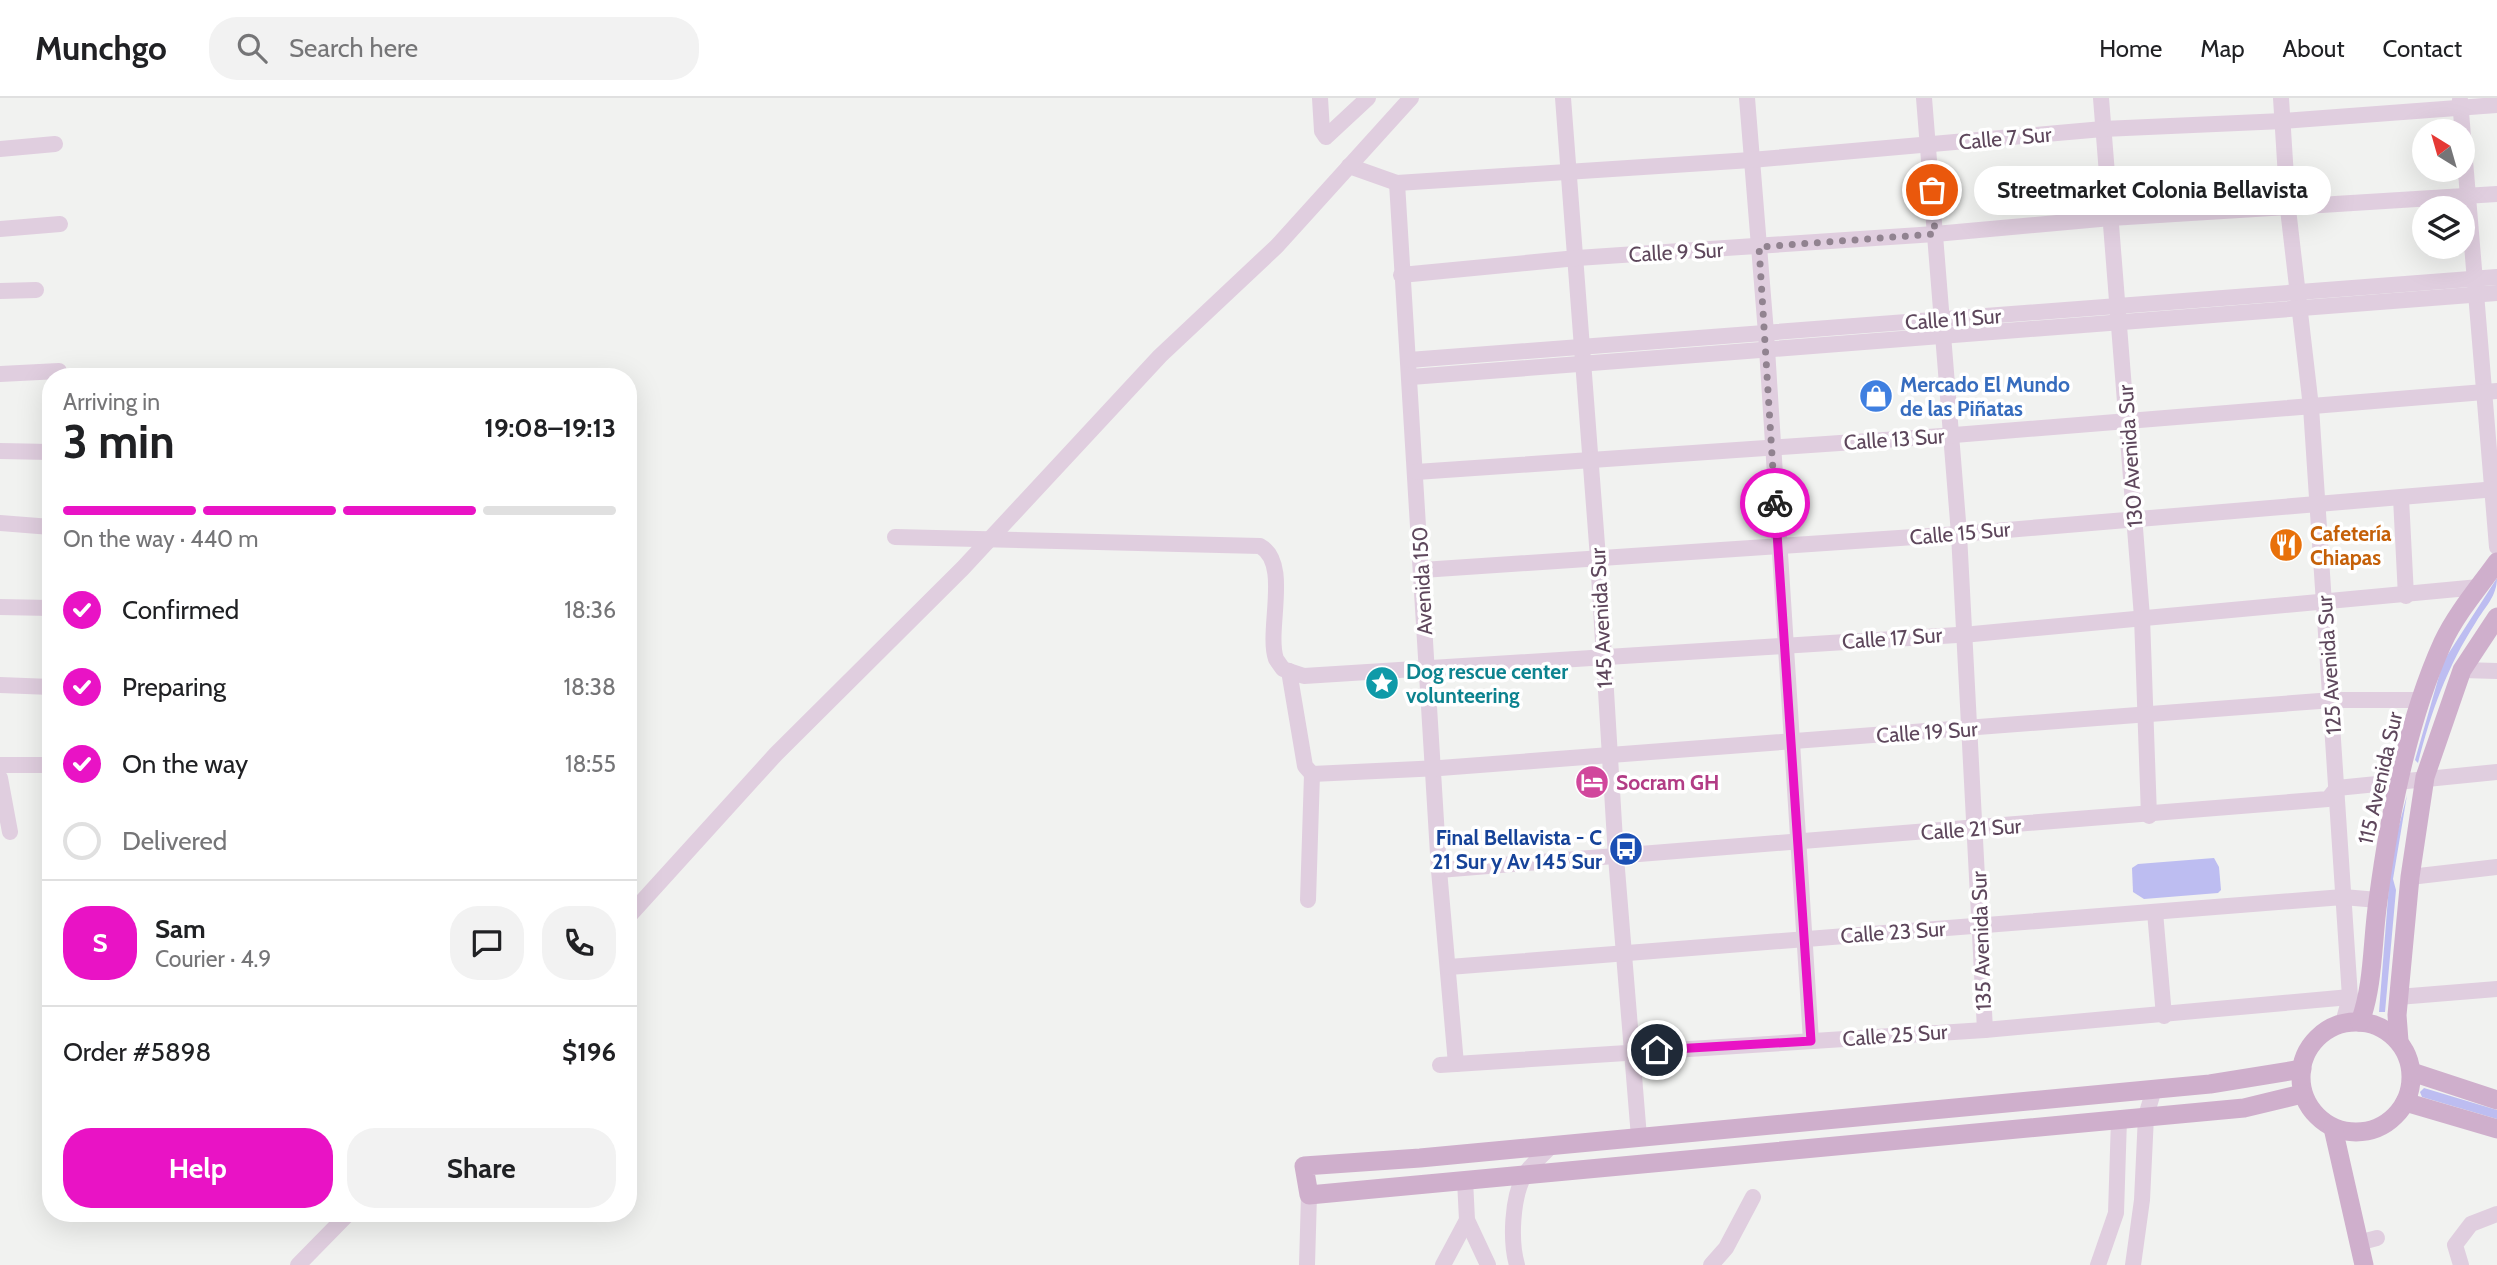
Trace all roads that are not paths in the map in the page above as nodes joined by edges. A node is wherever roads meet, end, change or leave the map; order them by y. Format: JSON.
{"nodes":[{"id":1,"x":1321,"y":98,"type":"edge"},
{"id":2,"x":1368,"y":98,"type":"edge"},
{"id":3,"x":1411,"y":98,"type":"edge"},
{"id":4,"x":1563,"y":98,"type":"edge"},
{"id":5,"x":1747,"y":98,"type":"edge"},
{"id":6,"x":1924,"y":98,"type":"edge"},
{"id":7,"x":2101,"y":98,"type":"edge"},
{"id":8,"x":2281,"y":98,"type":"edge"},
{"id":9,"x":2460,"y":103,"type":"edge"},
{"id":10,"x":2497,"y":105,"type":"edge"},
{"id":11,"x":2283,"y":121,"type":"junction"},
{"id":12,"x":2104,"y":129,"type":"junction"},
{"id":13,"x":55,"y":144,"type":"dead end"},
{"id":14,"x":1928,"y":145,"type":"junction"},
{"id":15,"x":0,"y":149,"type":"edge"},
{"id":16,"x":1751,"y":160,"type":"junction"},
{"id":17,"x":1349,"y":166,"type":"junction"},
{"id":18,"x":1567,"y":170,"type":"junction"},
{"id":19,"x":1397,"y":183,"type":"junction"},
{"id":20,"x":2497,"y":194,"type":"edge"},
{"id":21,"x":2468,"y":196,"type":"edge"},
{"id":22,"x":2475,"y":196,"type":"edge"},
{"id":23,"x":2412,"y":201,"type":"edge"},
{"id":24,"x":2288,"y":209,"type":"junction"},
{"id":25,"x":2111,"y":218,"type":"junction"},
{"id":26,"x":60,"y":224,"type":"dead end"},
{"id":27,"x":0,"y":229,"type":"edge"},
{"id":28,"x":1935,"y":234,"type":"junction"},
{"id":29,"x":1759,"y":247,"type":"junction"},
{"id":30,"x":1577,"y":258,"type":"junction"},
{"id":31,"x":2473,"y":259,"type":"edge"},
{"id":32,"x":1401,"y":275,"type":"junction"},
{"id":33,"x":2497,"y":277,"type":"edge"},
{"id":34,"x":2475,"y":286,"type":"junction"},
{"id":35,"x":0,"y":290,"type":"edge"},
{"id":36,"x":36,"y":290,"type":"dead end"},
{"id":37,"x":2497,"y":293,"type":"edge"},
{"id":38,"x":2298,"y":302,"type":"junction"},
{"id":39,"x":2119,"y":313,"type":"junction"},
{"id":40,"x":1944,"y":327,"type":"junction"},
{"id":41,"x":1766,"y":341,"type":"junction"},
{"id":42,"x":1584,"y":354,"type":"junction"},
{"id":43,"x":1409,"y":360,"type":"junction"},
{"id":44,"x":42,"y":372,"type":"edge"},
{"id":45,"x":0,"y":374,"type":"edge"},
{"id":46,"x":1411,"y":376,"type":"junction"},
{"id":47,"x":2490,"y":392,"type":"edge"},
{"id":48,"x":2311,"y":407,"type":"junction"},
{"id":49,"x":2127,"y":419,"type":"junction"},
{"id":50,"x":1952,"y":435,"type":"junction"},
{"id":51,"x":1771,"y":448,"type":"junction"},
{"id":52,"x":0,"y":451,"type":"edge"},
{"id":53,"x":42,"y":452,"type":"edge"},
{"id":54,"x":1591,"y":461,"type":"junction"},
{"id":55,"x":1416,"y":472,"type":"junction"},
{"id":56,"x":2493,"y":489,"type":"edge"},
{"id":57,"x":2401,"y":498,"type":"junction"},
{"id":58,"x":2318,"y":504,"type":"junction"},
{"id":59,"x":2134,"y":519,"type":"junction"},
{"id":60,"x":0,"y":523,"type":"edge"},
{"id":61,"x":42,"y":526,"type":"edge"},
{"id":62,"x":1959,"y":534,"type":"junction"},
{"id":63,"x":895,"y":537,"type":"dead end"},
{"id":64,"x":992,"y":537,"type":"junction"},
{"id":65,"x":1777,"y":547,"type":"junction"},
{"id":66,"x":2497,"y":547,"type":"edge"},
{"id":67,"x":1598,"y":558,"type":"junction"},
{"id":68,"x":2497,"y":562,"type":"edge"},
{"id":69,"x":1422,"y":570,"type":"junction"},
{"id":70,"x":2479,"y":587,"type":"junction"},
{"id":71,"x":2406,"y":596,"type":"junction"},
{"id":72,"x":2325,"y":601,"type":"junction"},
{"id":73,"x":0,"y":607,"type":"edge"},
{"id":74,"x":42,"y":608,"type":"edge"},
{"id":75,"x":2142,"y":617,"type":"junction"},
{"id":76,"x":2497,"y":617,"type":"edge"},
{"id":77,"x":1964,"y":634,"type":"junction"},
{"id":78,"x":1784,"y":645,"type":"junction"},
{"id":79,"x":1604,"y":659,"type":"junction"},
{"id":80,"x":2462,"y":670,"type":"junction"},
{"id":81,"x":1426,"y":671,"type":"junction"},
{"id":82,"x":2497,"y":671,"type":"edge"},
{"id":83,"x":1296,"y":674,"type":"junction"},
{"id":84,"x":0,"y":685,"type":"edge"},
{"id":85,"x":42,"y":687,"type":"edge"},
{"id":86,"x":2330,"y":700,"type":"junction"},
{"id":87,"x":2422,"y":700,"type":"junction"},
{"id":88,"x":2148,"y":715,"type":"junction"},
{"id":89,"x":1969,"y":729,"type":"junction"},
{"id":90,"x":1791,"y":741,"type":"junction"},
{"id":91,"x":1609,"y":755,"type":"junction"},
{"id":92,"x":0,"y":765,"type":"edge"},
{"id":93,"x":42,"y":765,"type":"edge"},
{"id":94,"x":1433,"y":768,"type":"junction"},
{"id":95,"x":2497,"y":772,"type":"edge"},
{"id":96,"x":1312,"y":774,"type":"junction"},
{"id":97,"x":2425,"y":777,"type":"junction"},
{"id":98,"x":0,"y":778,"type":"edge"},
{"id":99,"x":2400,"y":783,"type":"junction"},
{"id":100,"x":2337,"y":788,"type":"junction"},
{"id":101,"x":2149,"y":816,"type":"junction"},
{"id":102,"x":1976,"y":828,"type":"junction"},
{"id":103,"x":10,"y":832,"type":"dead end"},
{"id":104,"x":1798,"y":842,"type":"junction"},
{"id":105,"x":1616,"y":857,"type":"junction"},
{"id":106,"x":2497,"y":867,"type":"edge"},
{"id":107,"x":1439,"y":870,"type":"junction"},
{"id":108,"x":2410,"y":877,"type":"junction"},
{"id":109,"x":2343,"y":897,"type":"junction"},
{"id":110,"x":1308,"y":900,"type":"dead end"},
{"id":111,"x":2378,"y":900,"type":"junction"},
{"id":112,"x":637,"y":907,"type":"edge"},
{"id":113,"x":2155,"y":912,"type":"junction"},
{"id":114,"x":1982,"y":925,"type":"junction"},
{"id":115,"x":1803,"y":940,"type":"junction"},
{"id":116,"x":1626,"y":952,"type":"junction"},
{"id":117,"x":1449,"y":967,"type":"junction"},
{"id":118,"x":2497,"y":989,"type":"edge"},
{"id":119,"x":2350,"y":997,"type":"junction"},
{"id":120,"x":2398,"y":997,"type":"junction"},
{"id":121,"x":2164,"y":1016,"type":"junction"},
{"id":122,"x":2352,"y":1023,"type":"junction"},
{"id":123,"x":1985,"y":1030,"type":"junction"},
{"id":124,"x":1811,"y":1041,"type":"junction"},
{"id":125,"x":2399,"y":1041,"type":"junction"},
{"id":126,"x":1632,"y":1051,"type":"junction"},
{"id":127,"x":1448,"y":1065,"type":"joint"},
{"id":128,"x":2302,"y":1069,"type":"junction"},
{"id":129,"x":2412,"y":1072,"type":"junction"},
{"id":130,"x":2154,"y":1089,"type":"junction"},
{"id":131,"x":2302,"y":1094,"type":"junction"},
{"id":132,"x":2497,"y":1100,"type":"edge"},
{"id":133,"x":2405,"y":1102,"type":"junction"},
{"id":134,"x":1862,"y":1115,"type":"junction"},
{"id":135,"x":2146,"y":1116,"type":"junction"},
{"id":136,"x":2119,"y":1119,"type":"junction"},
{"id":137,"x":2333,"y":1128,"type":"junction"},
{"id":138,"x":2497,"y":1129,"type":"edge"},
{"id":139,"x":1639,"y":1137,"type":"junction"},
{"id":140,"x":1874,"y":1142,"type":"junction"},
{"id":141,"x":1551,"y":1146,"type":"junction"},
{"id":142,"x":1525,"y":1175,"type":"junction"},
{"id":143,"x":1465,"y":1180,"type":"junction"},
{"id":144,"x":1309,"y":1195,"type":"junction"},
{"id":145,"x":1753,"y":1197,"type":"dead end"},
{"id":146,"x":2497,"y":1214,"type":"edge"},
{"id":147,"x":1467,"y":1220,"type":"junction"},
{"id":148,"x":340,"y":1222,"type":"edge"},
{"id":149,"x":298,"y":1265,"type":"edge"},
{"id":150,"x":1307,"y":1265,"type":"edge"},
{"id":151,"x":1443,"y":1265,"type":"edge"},
{"id":152,"x":1489,"y":1265,"type":"edge"},
{"id":153,"x":1517,"y":1265,"type":"edge"},
{"id":154,"x":1712,"y":1265,"type":"edge"},
{"id":155,"x":2098,"y":1265,"type":"edge"},
{"id":156,"x":2133,"y":1265,"type":"edge"},
{"id":157,"x":2364,"y":1265,"type":"edge"},
{"id":158,"x":2461,"y":1265,"type":"edge"}],
"edges":[{"from":1,"to":2,"type":"street"},
{"from":3,"to":17,"type":"street"},
{"from":4,"to":18,"type":"street","name":"145 Avenida Sur"},
{"from":5,"to":16,"type":"street"},
{"from":6,"to":14,"type":"street","name":"135 Avenida Sur"},
{"from":7,"to":12,"type":"street","name":"130 Avenida Sur"},
{"from":8,"to":11,"type":"street","name":"125 Avenida Sur"},
{"from":9,"to":10,"type":"street","name":"Calle 7 Sur"},
{"from":9,"to":11,"type":"street","name":"Calle 7 Sur"},
{"from":9,"to":21,"type":"street"},
{"from":11,"to":12,"type":"street","name":"Calle 7 Sur"},
{"from":11,"to":24,"type":"street","name":"125 Avenida Sur"},
{"from":12,"to":14,"type":"street","name":"Calle 7 Sur"},
{"from":12,"to":25,"type":"street","name":"130 Avenida Sur"},
{"from":13,"to":15,"type":"street"},
{"from":14,"to":16,"type":"street","name":"Calle 7 Sur"},
{"from":14,"to":28,"type":"street","name":"135 Avenida Sur"},
{"from":16,"to":18,"type":"street","name":"Calle 7 Sur"},
{"from":16,"to":29,"type":"street"},
{"from":17,"to":19,"type":"street","name":"Calle 7 Sur"},
{"from":17,"to":64,"type":"street"},
{"from":18,"to":19,"type":"street","name":"Calle 7 Sur"},
{"from":18,"to":30,"type":"street","name":"145 Avenida Sur"},
{"from":19,"to":32,"type":"street","name":"Avenida 150"},
{"from":20,"to":22,"type":"street","name":"Calle 9 Sur"},
{"from":23,"to":24,"type":"street","name":"Calle 9 Sur"},
{"from":24,"to":25,"type":"street","name":"Calle 9 Sur"},
{"from":24,"to":38,"type":"street","name":"125 Avenida Sur"},
{"from":25,"to":28,"type":"street","name":"Calle 9 Sur"},
{"from":25,"to":39,"type":"street","name":"130 Avenida Sur"},
{"from":26,"to":27,"type":"street"},
{"from":28,"to":29,"type":"street","name":"Calle 9 Sur"},
{"from":28,"to":40,"type":"street","name":"135 Avenida Sur"},
{"from":29,"to":30,"type":"street","name":"Calle 9 Sur"},
{"from":29,"to":41,"type":"street"},
{"from":30,"to":32,"type":"street","name":"Calle 9 Sur"},
{"from":30,"to":42,"type":"street","name":"145 Avenida Sur"},
{"from":31,"to":34,"type":"street"},
{"from":32,"to":43,"type":"street","name":"Avenida 150"},
{"from":33,"to":34,"type":"street","name":"Calle 11 Sur"},
{"from":34,"to":37,"type":"street","name":"Calle 11 Sur"},
{"from":34,"to":38,"type":"street","name":"Calle 11 Sur"},
{"from":34,"to":47,"type":"street"},
{"from":35,"to":36,"type":"street"},
{"from":38,"to":39,"type":"street","name":"Calle 11 Sur"},
{"from":38,"to":48,"type":"street","name":"125 Avenida Sur"},
{"from":39,"to":40,"type":"street","name":"Calle 11 Sur"},
{"from":39,"to":49,"type":"street","name":"130 Avenida Sur"},
{"from":40,"to":41,"type":"street","name":"Calle 11 Sur"},
{"from":40,"to":50,"type":"street","name":"135 Avenida Sur"},
{"from":41,"to":42,"type":"street","name":"Calle 11 Sur"},
{"from":41,"to":51,"type":"street"},
{"from":42,"to":43,"type":"street","name":"Calle 11 Sur"},
{"from":42,"to":46,"type":"street","name":"Calle 11 Sur"},
{"from":42,"to":54,"type":"street","name":"145 Avenida Sur"},
{"from":43,"to":46,"type":"street","name":"Avenida 150"},
{"from":44,"to":45,"type":"street"},
{"from":46,"to":55,"type":"street","name":"Avenida 150"},
{"from":47,"to":48,"type":"street","name":"Calle 13 Sur"},
{"from":47,"to":56,"type":"street"},
{"from":48,"to":49,"type":"street","name":"Calle 13 Sur"},
{"from":48,"to":58,"type":"street","name":"125 Avenida Sur"},
{"from":49,"to":50,"type":"street","name":"Calle 13 Sur"},
{"from":49,"to":59,"type":"street","name":"130 Avenida Sur"},
{"from":50,"to":51,"type":"street","name":"Calle 13 Sur"},
{"from":50,"to":62,"type":"street","name":"135 Avenida Sur"},
{"from":51,"to":54,"type":"street","name":"Calle 13 Sur"},
{"from":51,"to":65,"type":"street"},
{"from":52,"to":53,"type":"street"},
{"from":54,"to":55,"type":"street","name":"Calle 13 Sur"},
{"from":54,"to":67,"type":"street","name":"145 Avenida Sur"},
{"from":55,"to":69,"type":"street","name":"Avenida 150"},
{"from":56,"to":57,"type":"street","name":"Calle 15 Sur"},
{"from":56,"to":66,"type":"street"},
{"from":57,"to":58,"type":"street","name":"Calle 15 Sur"},
{"from":57,"to":71,"type":"street"},
{"from":58,"to":59,"type":"street","name":"Calle 15 Sur"},
{"from":58,"to":72,"type":"street","name":"125 Avenida Sur"},
{"from":59,"to":62,"type":"street","name":"Calle 15 Sur"},
{"from":59,"to":75,"type":"street","name":"130 Avenida Sur"},
{"from":60,"to":61,"type":"street"},
{"from":62,"to":65,"type":"street","name":"Calle 15 Sur"},
{"from":62,"to":77,"type":"street","name":"135 Avenida Sur"},
{"from":63,"to":64,"type":"street"},
{"from":64,"to":83,"type":"street"},
{"from":64,"to":112,"type":"street"},
{"from":65,"to":67,"type":"street","name":"Calle 15 Sur"},
{"from":65,"to":78,"type":"street"},
{"from":67,"to":69,"type":"street","name":"Calle 15 Sur"},
{"from":67,"to":79,"type":"street","name":"145 Avenida Sur"},
{"from":68,"to":70,"type":"main road","name":"115 Avenida Sur"},
{"from":69,"to":81,"type":"street","name":"Avenida 150"},
{"from":70,"to":71,"type":"street","name":"Calle 17 Sur"},
{"from":70,"to":87,"type":"main road","name":"115 Avenida Sur"},
{"from":71,"to":72,"type":"street","name":"Calle 17 Sur"},
{"from":72,"to":75,"type":"street","name":"Calle 17 Sur"},
{"from":72,"to":86,"type":"street","name":"125 Avenida Sur"},
{"from":73,"to":74,"type":"street"},
{"from":75,"to":77,"type":"street","name":"Calle 17 Sur"},
{"from":75,"to":88,"type":"street","name":"130 Avenida Sur"},
{"from":76,"to":80,"type":"main road","name":"115 Avenida Sur"},
{"from":77,"to":78,"type":"street","name":"Calle 17 Sur"},
{"from":77,"to":89,"type":"street","name":"135 Avenida Sur"},
{"from":78,"to":79,"type":"street","name":"Calle 17 Sur"},
{"from":78,"to":90,"type":"street"},
{"from":79,"to":81,"type":"street","name":"Calle 17 Sur"},
{"from":79,"to":91,"type":"street","name":"145 Avenida Sur"},
{"from":80,"to":82,"type":"street"},
{"from":80,"to":97,"type":"main road","name":"115 Avenida Sur"},
{"from":81,"to":83,"type":"street","name":"Calle 17 Sur"},
{"from":81,"to":94,"type":"street","name":"Avenida 150"},
{"from":83,"to":96,"type":"street"},
{"from":84,"to":85,"type":"street"},
{"from":86,"to":87,"type":"street","name":"Calle 19 Sur"},
{"from":86,"to":88,"type":"street","name":"Calle 19 Sur"},
{"from":86,"to":100,"type":"street","name":"125 Avenida Sur"},
{"from":87,"to":99,"type":"main road","name":"115 Avenida Sur"},
{"from":88,"to":89,"type":"street","name":"Calle 19 Sur"},
{"from":88,"to":101,"type":"street","name":"130 Avenida Sur"},
{"from":89,"to":90,"type":"street","name":"Calle 19 Sur"},
{"from":89,"to":102,"type":"street","name":"135 Avenida Sur"},
{"from":90,"to":91,"type":"street","name":"Calle 19 Sur"},
{"from":90,"to":104,"type":"street"},
{"from":91,"to":94,"type":"street","name":"Calle 19 Sur"},
{"from":91,"to":105,"type":"street","name":"145 Avenida Sur"},
{"from":92,"to":93,"type":"street"},
{"from":94,"to":96,"type":"street"},
{"from":94,"to":107,"type":"street","name":"Avenida 150"},
{"from":95,"to":97,"type":"street","name":"Calle 21 Sur"},
{"from":96,"to":110,"type":"street"},
{"from":97,"to":99,"type":"street","name":"Calle 21 Sur"},
{"from":97,"to":108,"type":"main road","name":"115 Avenida Sur"},
{"from":98,"to":103,"type":"street"},
{"from":99,"to":100,"type":"street","name":"Calle 21 Sur"},
{"from":99,"to":111,"type":"main road","name":"115 Avenida Sur"},
{"from":100,"to":101,"type":"street","name":"Calle 21 Sur"},
{"from":100,"to":109,"type":"street","name":"125 Avenida Sur"},
{"from":101,"to":102,"type":"street","name":"Calle 21 Sur"},
{"from":102,"to":104,"type":"street","name":"Calle 21 Sur"},
{"from":102,"to":114,"type":"street","name":"135 Avenida Sur"},
{"from":104,"to":105,"type":"street","name":"Calle 21 Sur"},
{"from":104,"to":115,"type":"street"},
{"from":105,"to":107,"type":"street","name":"Calle 21 Sur"},
{"from":105,"to":116,"type":"street","name":"145 Avenida Sur"},
{"from":106,"to":108,"type":"street"},
{"from":107,"to":117,"type":"street","name":"Avenida 150"},
{"from":108,"to":120,"type":"main road","name":"115 Avenida Sur"},
{"from":109,"to":111,"type":"street","name":"Calle 23 Sur"},
{"from":109,"to":113,"type":"street","name":"Calle 23 Sur"},
{"from":109,"to":119,"type":"street","name":"125 Avenida Sur"},
{"from":111,"to":122,"type":"main road","name":"115 Avenida Sur"},
{"from":113,"to":114,"type":"street","name":"Calle 23 Sur"},
{"from":113,"to":121,"type":"street"},
{"from":114,"to":115,"type":"street","name":"Calle 23 Sur"},
{"from":114,"to":123,"type":"street","name":"135 Avenida Sur"},
{"from":115,"to":116,"type":"street","name":"Calle 23 Sur"},
{"from":115,"to":124,"type":"street"},
{"from":116,"to":117,"type":"street","name":"Calle 23 Sur"},
{"from":116,"to":126,"type":"street","name":"145 Avenida Sur"},
{"from":117,"to":127,"type":"street","name":"Avenida 150"},
{"from":118,"to":120,"type":"street"},
{"from":119,"to":121,"type":"street","name":"Calle 25 Sur"},
{"from":119,"to":122,"type":"street","name":"125 Avenida Sur"},
{"from":120,"to":125,"type":"main road","name":"115 Avenida Sur"},
{"from":121,"to":123,"type":"street","name":"Calle 25 Sur"},
{"from":122,"to":125,"type":"main road"},
{"from":122,"to":128,"type":"main road"},
{"from":123,"to":124,"type":"street","name":"Calle 25 Sur"},
{"from":124,"to":126,"type":"street","name":"Calle 25 Sur"},
{"from":125,"to":129,"type":"main road"},
{"from":126,"to":127,"type":"street","name":"Calle 25 Sur"},
{"from":126,"to":139,"type":"street","name":"145 Avenida Sur"},
{"from":128,"to":130,"type":"main road"},
{"from":128,"to":131,"type":"main road"},
{"from":129,"to":132,"type":"main road"},
{"from":129,"to":133,"type":"main road"},
{"from":130,"to":134,"type":"main road"},
{"from":130,"to":135,"type":"street"},
{"from":131,"to":135,"type":"main road"},
{"from":131,"to":137,"type":"main road"},
{"from":133,"to":137,"type":"main road"},
{"from":133,"to":138,"type":"main road"},
{"from":134,"to":139,"type":"main road"},
{"from":134,"to":140,"type":"main road"},
{"from":135,"to":136,"type":"main road"},
{"from":135,"to":156,"type":"street"},
{"from":136,"to":140,"type":"main road"},
{"from":136,"to":155,"type":"street"},
{"from":137,"to":157,"type":"main road"},
{"from":139,"to":141,"type":"main road"},
{"from":140,"to":142,"type":"main road"},
{"from":141,"to":142,"type":"street"},
{"from":141,"to":144,"type":"main road"},
{"from":142,"to":143,"type":"main road"},
{"from":142,"to":153,"type":"street"},
{"from":143,"to":144,"type":"main road"},
{"from":143,"to":147,"type":"street"},
{"from":144,"to":150,"type":"street"},
{"from":145,"to":154,"type":"street"},
{"from":146,"to":158,"type":"street"},
{"from":147,"to":151,"type":"street"},
{"from":147,"to":152,"type":"street"},
{"from":148,"to":149,"type":"street"}]}
